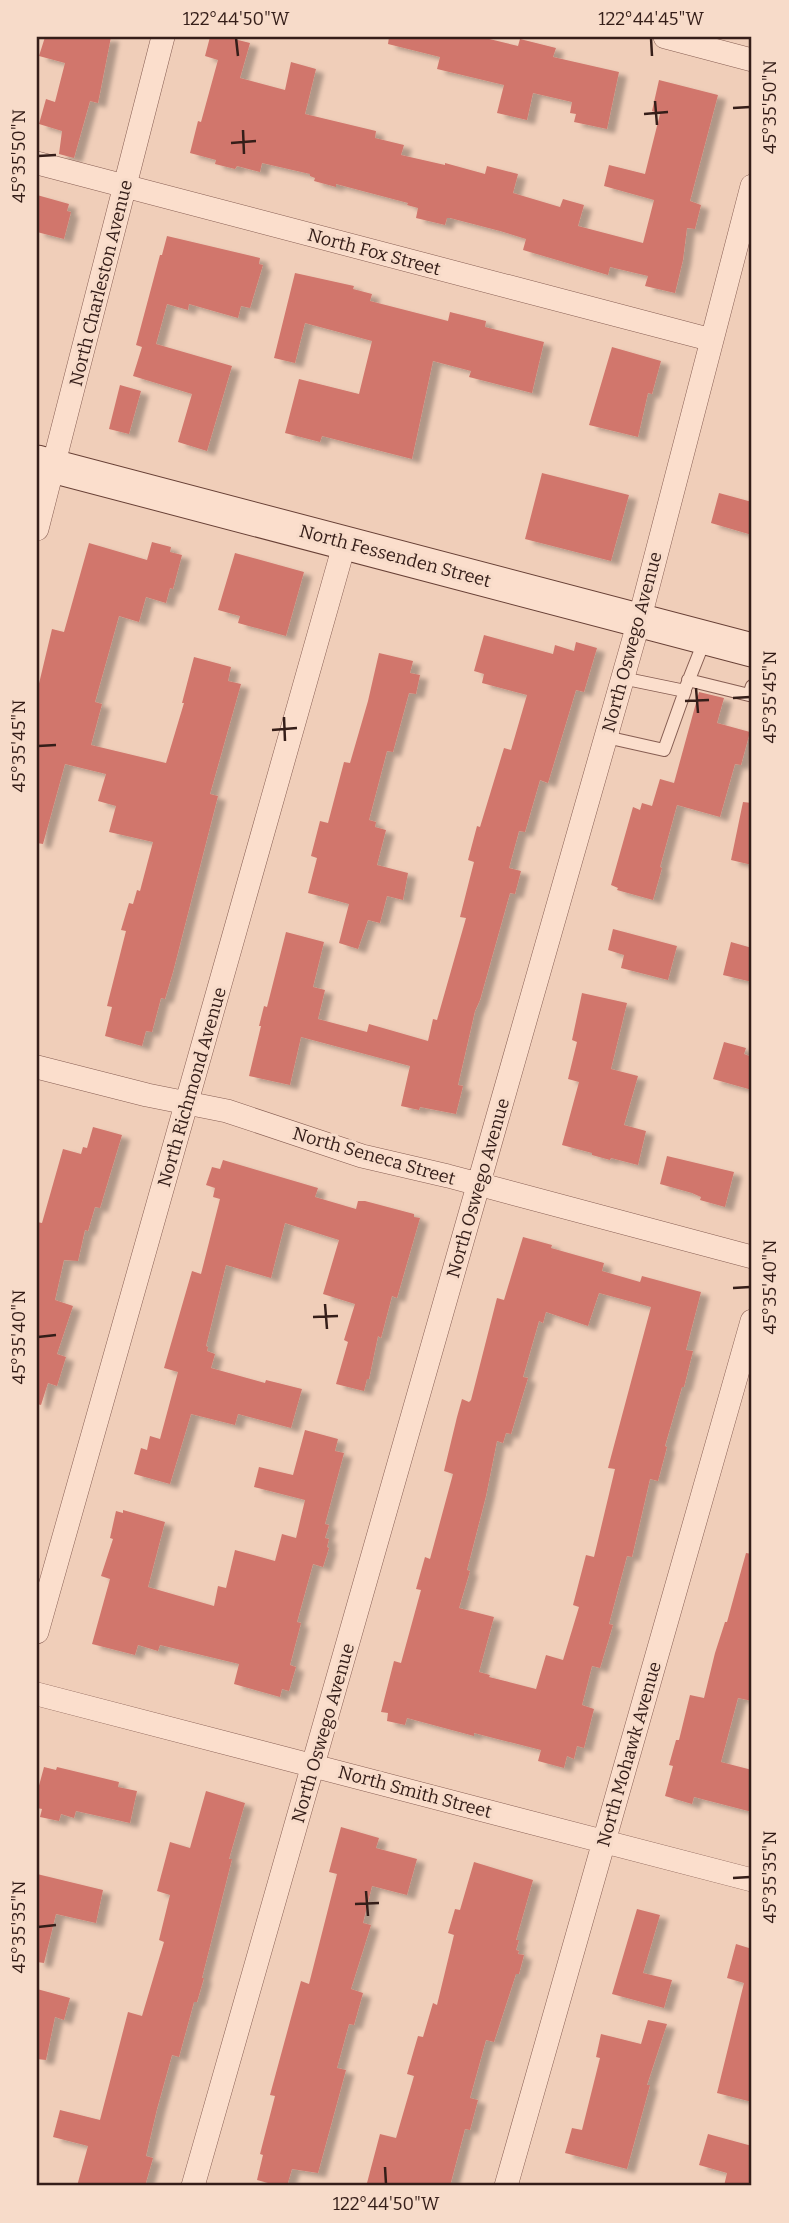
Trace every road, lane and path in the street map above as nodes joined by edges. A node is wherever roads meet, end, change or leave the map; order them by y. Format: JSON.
{"nodes":[{"id":1,"x":163,"y":37,"type":"edge"},
{"id":2,"x":665,"y":37,"type":"edge"},
{"id":3,"x":752,"y":60,"type":"edge"},
{"id":4,"x":37,"y":163,"type":"edge"},
{"id":5,"x":752,"y":186,"type":"edge"},
{"id":6,"x":125,"y":187,"type":"junction"},
{"id":7,"x":712,"y":340,"type":"junction"},
{"id":8,"x":45,"y":464,"type":"edge"},
{"id":9,"x":37,"y":528,"type":"edge"},
{"id":10,"x":345,"y":542,"type":"junction"},
{"id":11,"x":639,"y":621,"type":"junction"},
{"id":12,"x":705,"y":638,"type":"junction"},
{"id":13,"x":752,"y":650,"type":"edge"},
{"id":14,"x":622,"y":678,"type":"junction"},
{"id":15,"x":687,"y":686,"type":"junction"},
{"id":16,"x":752,"y":686,"type":"edge"},
{"id":17,"x":606,"y":737,"type":"junction"},
{"id":18,"x":37,"y":1067,"type":"edge"},
{"id":19,"x":187,"y":1103,"type":"junction"},
{"id":20,"x":479,"y":1185,"type":"junction"},
{"id":21,"x":752,"y":1257,"type":"edge"},
{"id":22,"x":752,"y":1321,"type":"edge"},
{"id":23,"x":37,"y":1632,"type":"edge"},
{"id":24,"x":37,"y":1694,"type":"edge"},
{"id":25,"x":314,"y":1766,"type":"junction"},
{"id":26,"x":605,"y":1841,"type":"junction"},
{"id":27,"x":752,"y":1880,"type":"edge"},
{"id":28,"x":193,"y":2186,"type":"edge"},
{"id":29,"x":506,"y":2186,"type":"edge"}],
"edges":[{"from":1,"to":6,"type":"street","name":"North Charleston Avenue"},
{"from":2,"to":3,"type":"street"},
{"from":4,"to":6,"type":"street","name":"North Fox Street"},
{"from":5,"to":7,"type":"street","name":"North Oswego Avenue"},
{"from":6,"to":7,"type":"street","name":"North Fox Street"},
{"from":6,"to":8,"type":"street","name":"North Charleston Avenue"},
{"from":7,"to":11,"type":"street","name":"North Oswego Avenue"},
{"from":8,"to":9,"type":"street","name":"North Charleston Avenue"},
{"from":8,"to":10,"type":"main road","name":"North Fessenden Street"},
{"from":10,"to":11,"type":"main road","name":"North Fessenden Street"},
{"from":10,"to":19,"type":"street","name":"North Richmond Avenue"},
{"from":11,"to":12,"type":"main road","name":"North Fessenden Street"},
{"from":11,"to":14,"type":"street","name":"North Oswego Avenue"},
{"from":12,"to":13,"type":"main road","name":"North Fessenden Street"},
{"from":12,"to":15,"type":"lane"},
{"from":14,"to":15,"type":"lane"},
{"from":14,"to":17,"type":"street","name":"North Oswego Avenue"},
{"from":15,"to":16,"type":"lane"},
{"from":15,"to":17,"type":"lane"},
{"from":17,"to":20,"type":"street","name":"North Oswego Avenue"},
{"from":18,"to":19,"type":"street","name":"North Seneca Street"},
{"from":19,"to":20,"type":"street","name":"North Seneca Street"},
{"from":19,"to":23,"type":"street","name":"North Richmond Avenue"},
{"from":20,"to":21,"type":"street","name":"North Seneca Street"},
{"from":20,"to":25,"type":"street","name":"North Oswego Avenue"},
{"from":22,"to":26,"type":"street","name":"North Mohawk Avenue"},
{"from":24,"to":25,"type":"street","name":"North Smith Street"},
{"from":25,"to":26,"type":"street","name":"North Smith Street"},
{"from":25,"to":28,"type":"street","name":"North Oswego Avenue"},
{"from":26,"to":27,"type":"street","name":"North Smith Street"},
{"from":26,"to":29,"type":"street","name":"North Mohawk Avenue"}]}
